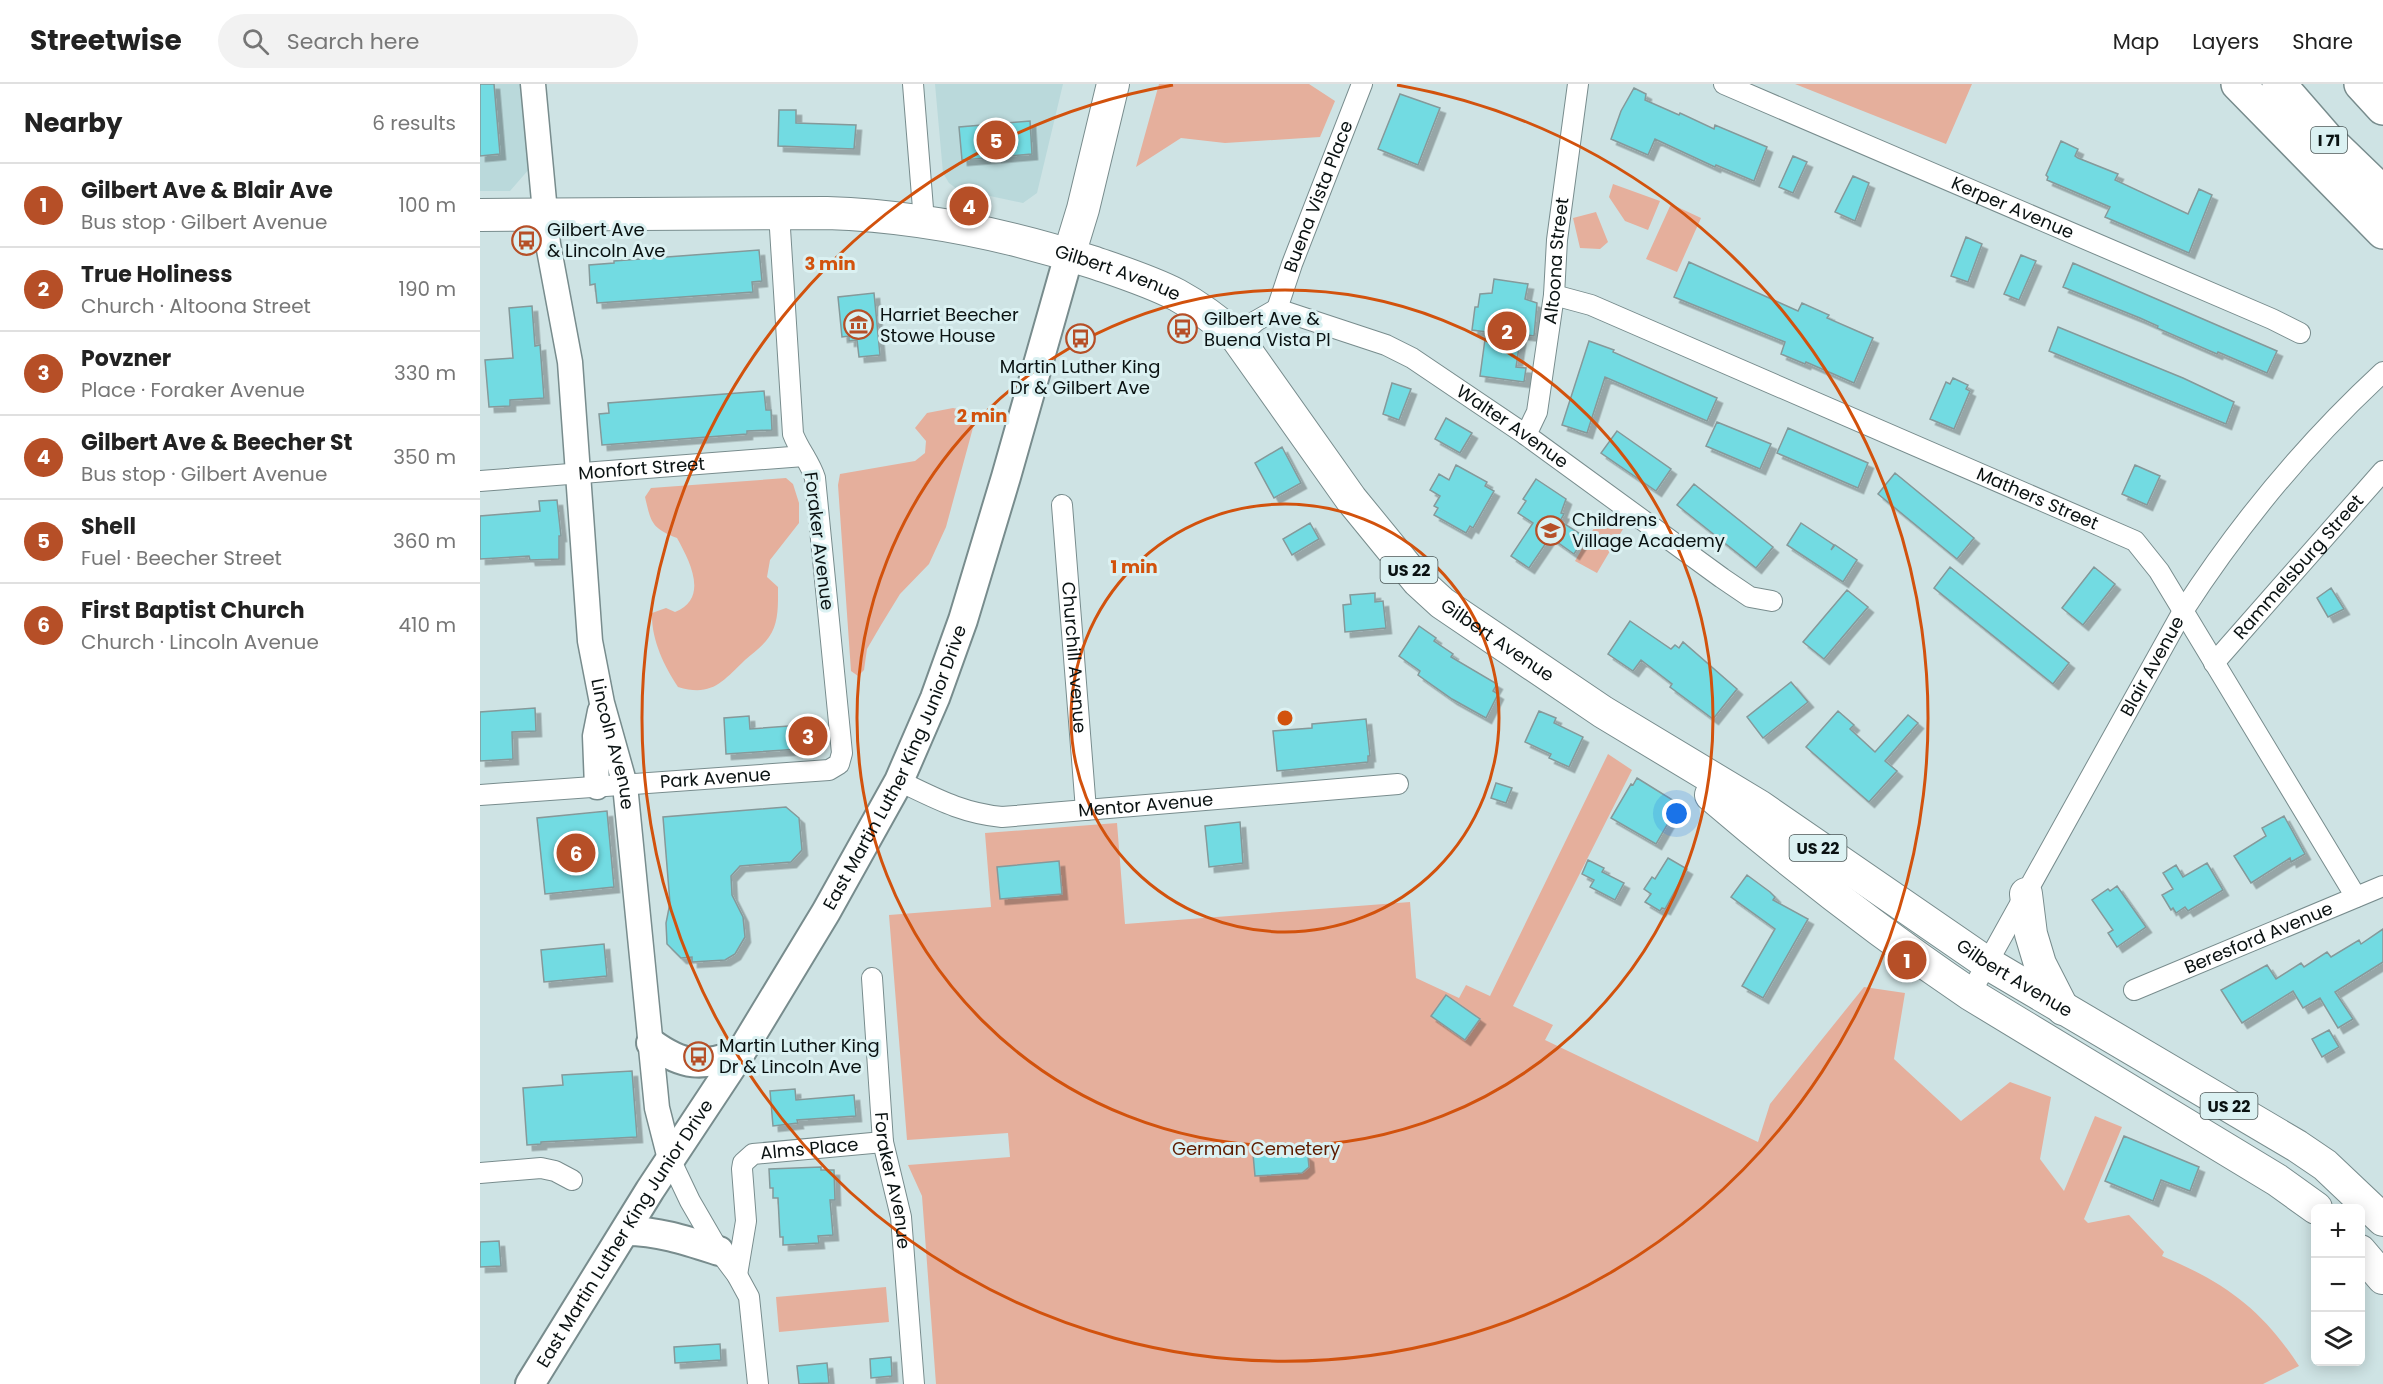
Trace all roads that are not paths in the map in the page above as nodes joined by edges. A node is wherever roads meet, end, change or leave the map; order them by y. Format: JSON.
{"nodes":[{"id":1,"x":533,"y":84,"type":"edge"},
{"id":2,"x":913,"y":84,"type":"edge"},
{"id":3,"x":1113,"y":84,"type":"edge"},
{"id":4,"x":1362,"y":84,"type":"edge"},
{"id":5,"x":1578,"y":84,"type":"edge"},
{"id":6,"x":1724,"y":84,"type":"edge"},
{"id":7,"x":2238,"y":84,"type":"edge"},
{"id":8,"x":2279,"y":84,"type":"edge"},
{"id":9,"x":2361,"y":84,"type":"edge"},
{"id":10,"x":2383,"y":108,"type":"edge"},
{"id":11,"x":2383,"y":193,"type":"edge"},
{"id":12,"x":779,"y":213,"type":"junction"},
{"id":13,"x":480,"y":215,"type":"edge"},
{"id":14,"x":545,"y":216,"type":"junction"},
{"id":15,"x":924,"y":222,"type":"junction"},
{"id":16,"x":2383,"y":232,"type":"edge"},
{"id":17,"x":1069,"y":255,"type":"junction"},
{"id":18,"x":1554,"y":295,"type":"junction"},
{"id":19,"x":1277,"y":309,"type":"junction"},
{"id":20,"x":2300,"y":333,"type":"dead end"},
{"id":21,"x":1237,"y":338,"type":"junction"},
{"id":22,"x":2383,"y":372,"type":"edge"},
{"id":23,"x":1526,"y":435,"type":"junction"},
{"id":24,"x":804,"y":456,"type":"junction"},
{"id":25,"x":2383,"y":471,"type":"edge"},
{"id":26,"x":578,"y":474,"type":"junction"},
{"id":27,"x":480,"y":481,"type":"edge"},
{"id":28,"x":1062,"y":505,"type":"dead end"},
{"id":29,"x":1773,"y":601,"type":"dead end"},
{"id":30,"x":2183,"y":611,"type":"junction"},
{"id":31,"x":2214,"y":663,"type":"junction"},
{"id":32,"x":602,"y":703,"type":"junction"},
{"id":33,"x":1644,"y":738,"type":"junction"},
{"id":34,"x":839,"y":764,"type":"joint"},
{"id":35,"x":899,"y":781,"type":"junction"},
{"id":36,"x":1398,"y":784,"type":"dead end"},
{"id":37,"x":625,"y":785,"type":"junction"},
{"id":38,"x":597,"y":787,"type":"junction"},
{"id":39,"x":480,"y":795,"type":"edge"},
{"id":40,"x":1086,"y":810,"type":"junction"},
{"id":41,"x":2383,"y":886,"type":"edge"},
{"id":42,"x":2026,"y":894,"type":"junction"},
{"id":43,"x":2356,"y":897,"type":"junction"},
{"id":44,"x":1987,"y":963,"type":"junction"},
{"id":45,"x":872,"y":978,"type":"dead end"},
{"id":46,"x":2134,"y":990,"type":"dead end"},
{"id":47,"x":1970,"y":993,"type":"junction"},
{"id":48,"x":2063,"y":1009,"type":"junction"},
{"id":49,"x":651,"y":1043,"type":"junction"},
{"id":50,"x":740,"y":1054,"type":"junction"},
{"id":51,"x":883,"y":1142,"type":"junction"},
{"id":52,"x":670,"y":1159,"type":"junction"},
{"id":53,"x":480,"y":1173,"type":"edge"},
{"id":54,"x":572,"y":1180,"type":"dead end"},
{"id":55,"x":2311,"y":1205,"type":"edge"},
{"id":56,"x":2383,"y":1220,"type":"edge"},
{"id":57,"x":626,"y":1231,"type":"junction"},
{"id":58,"x":719,"y":1251,"type":"junction"},
{"id":59,"x":2365,"y":1256,"type":"edge"},
{"id":60,"x":737,"y":1275,"type":"junction"},
{"id":61,"x":2383,"y":1278,"type":"edge"},
{"id":62,"x":530,"y":1384,"type":"edge"},
{"id":63,"x":758,"y":1384,"type":"edge"},
{"id":64,"x":914,"y":1384,"type":"edge"}],
"edges":[{"from":1,"to":14,"type":"street","name":"Lincoln Avenue"},
{"from":2,"to":15,"type":"street"},
{"from":3,"to":17,"type":"main road","name":"East Martin Luther King Junior Drive"},
{"from":4,"to":19,"type":"street","name":"Buena Vista Place"},
{"from":5,"to":18,"type":"street","name":"Altoona Street"},
{"from":6,"to":20,"type":"street","name":"Kerper Avenue"},
{"from":7,"to":16,"type":"highway"},
{"from":8,"to":11,"type":"highway","number":"I 71"},
{"from":9,"to":10,"type":"highway"},
{"from":12,"to":14,"type":"main road","name":"Gilbert Avenue","number":"US 22"},
{"from":12,"to":15,"type":"main road","name":"Gilbert Avenue","number":"US 22"},
{"from":12,"to":24,"type":"street","name":"Foraker Avenue"},
{"from":13,"to":14,"type":"main road","name":"Gilbert Avenue","number":"US 22"},
{"from":14,"to":26,"type":"street","name":"Lincoln Avenue"},
{"from":15,"to":17,"type":"main road","name":"Gilbert Avenue","number":"US 22"},
{"from":17,"to":21,"type":"main road","name":"Gilbert Avenue","number":"US 22"},
{"from":17,"to":35,"type":"main road","name":"East Martin Luther King Junior Drive"},
{"from":18,"to":23,"type":"street","name":"Altoona Street"},
{"from":18,"to":30,"type":"street","name":"Mathers Street"},
{"from":19,"to":21,"type":"street"},
{"from":19,"to":23,"type":"street","name":"Walter Avenue"},
{"from":21,"to":33,"type":"main road","name":"Gilbert Avenue","number":"US 22"},
{"from":22,"to":30,"type":"street","name":"Blair Avenue"},
{"from":23,"to":29,"type":"street","name":"Walter Avenue"},
{"from":24,"to":26,"type":"street","name":"Monfort Street"},
{"from":24,"to":34,"type":"street","name":"Foraker Avenue"},
{"from":25,"to":31,"type":"street","name":"Rammelsburg Street"},
{"from":26,"to":27,"type":"street","name":"Monfort Street"},
{"from":26,"to":32,"type":"street","name":"Lincoln Avenue"},
{"from":28,"to":40,"type":"street","name":"Churchill Avenue"},
{"from":30,"to":31,"type":"street","name":"Mathers Street"},
{"from":30,"to":42,"type":"street","name":"Blair Avenue"},
{"from":31,"to":43,"type":"street","name":"Mathers Street"},
{"from":32,"to":37,"type":"street","name":"Lincoln Avenue"},
{"from":32,"to":38,"type":"street"},
{"from":33,"to":44,"type":"main road","name":"Gilbert Avenue","number":"US 22"},
{"from":33,"to":47,"type":"main road","name":"Gilbert Avenue","number":"US 22"},
{"from":34,"to":37,"type":"street","name":"Park Avenue"},
{"from":35,"to":40,"type":"street","name":"Mentor Avenue"},
{"from":35,"to":50,"type":"main road","name":"East Martin Luther King Junior Drive"},
{"from":36,"to":40,"type":"street","name":"Mentor Avenue"},
{"from":37,"to":38,"type":"street","name":"Park Avenue"},
{"from":37,"to":49,"type":"street","name":"Lincoln Avenue"},
{"from":38,"to":39,"type":"street","name":"Park Avenue"},
{"from":41,"to":43,"type":"street","name":"Beresford Avenue"},
{"from":42,"to":44,"type":"street","name":"Blair Avenue"},
{"from":42,"to":48,"type":"main road"},
{"from":43,"to":46,"type":"street","name":"Beresford Avenue"},
{"from":44,"to":47,"type":"street","name":"Blair Avenue"},
{"from":44,"to":48,"type":"main road","name":"Gilbert Avenue","number":"US 22"},
{"from":45,"to":51,"type":"street","name":"Foraker Avenue"},
{"from":47,"to":55,"type":"main road","name":"Gilbert Avenue","number":"US 22"},
{"from":48,"to":56,"type":"main road","name":"Gilbert Avenue","number":"US 22"},
{"from":49,"to":50,"type":"main road"},
{"from":49,"to":52,"type":"street","name":"Lincoln Avenue"},
{"from":50,"to":52,"type":"main road","name":"East Martin Luther King Junior Drive"},
{"from":51,"to":60,"type":"street","name":"Alms Place"},
{"from":51,"to":64,"type":"street","name":"Foraker Avenue"},
{"from":52,"to":57,"type":"main road","name":"East Martin Luther King Junior Drive"},
{"from":52,"to":58,"type":"street","name":"Lincoln Avenue"},
{"from":53,"to":54,"type":"street"},
{"from":57,"to":58,"type":"main road"},
{"from":57,"to":62,"type":"main road","name":"East Martin Luther King Junior Drive"},
{"from":58,"to":60,"type":"street","name":"Lincoln Avenue"},
{"from":59,"to":61,"type":"main road"},
{"from":60,"to":63,"type":"street","name":"Lincoln Avenue"}]}
